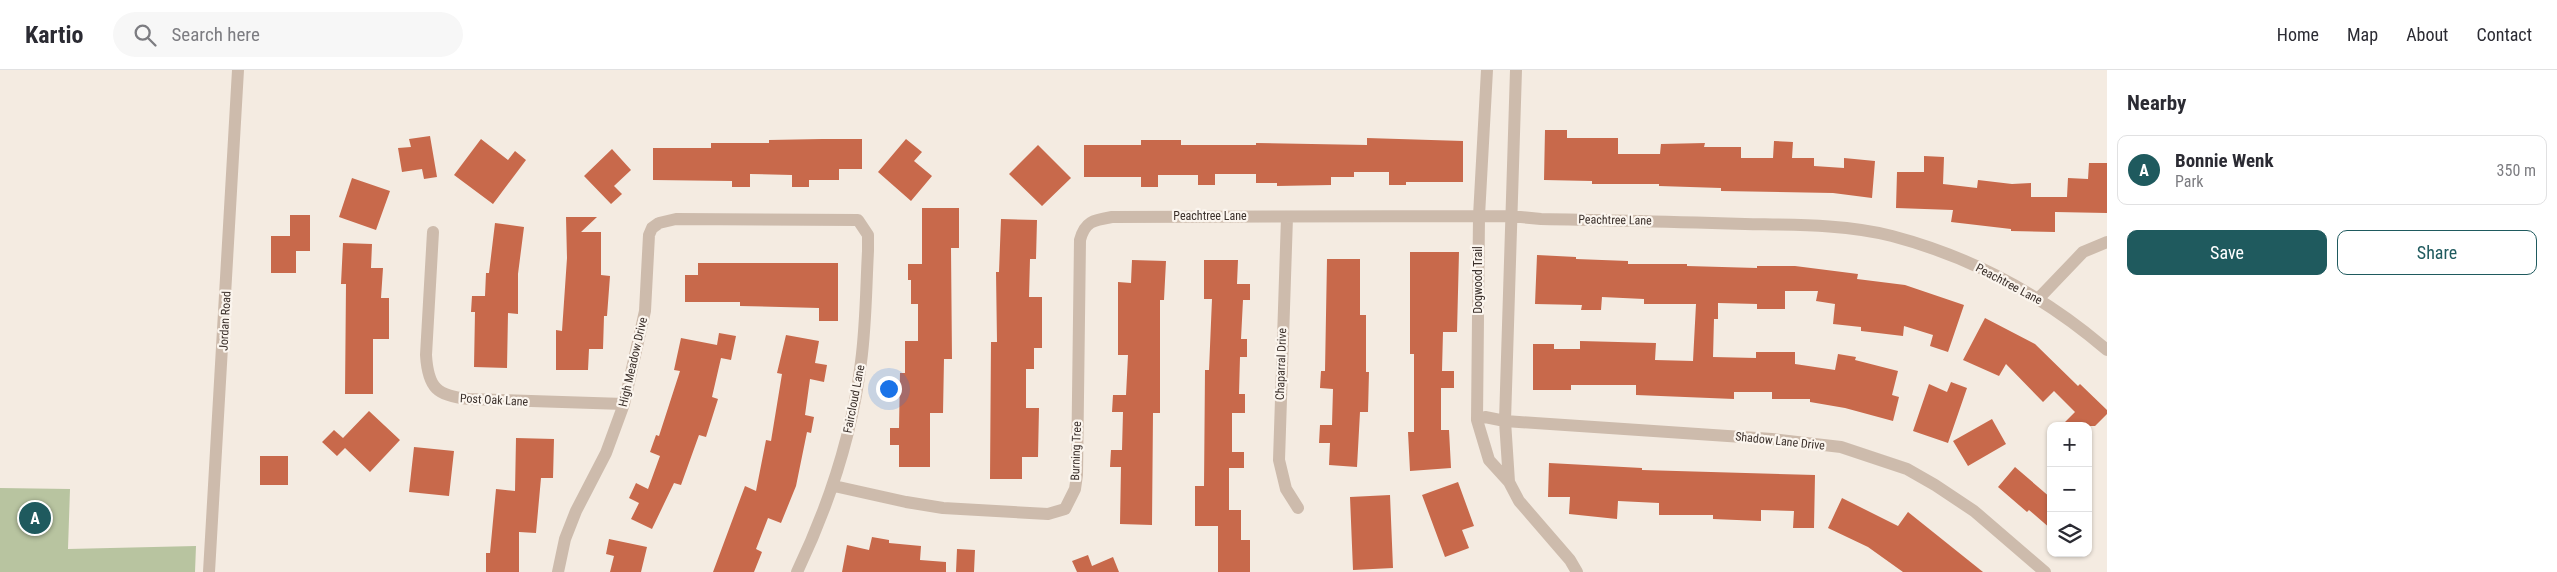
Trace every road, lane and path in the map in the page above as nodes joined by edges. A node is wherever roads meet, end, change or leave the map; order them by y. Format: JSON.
{"nodes":[{"id":1,"x":238,"y":70,"type":"edge"},
{"id":2,"x":1487,"y":70,"type":"edge"},
{"id":3,"x":1516,"y":70,"type":"edge"},
{"id":4,"x":1479,"y":216,"type":"junction"},
{"id":5,"x":1510,"y":216,"type":"junction"},
{"id":6,"x":1287,"y":217,"type":"junction"},
{"id":7,"x":858,"y":220,"type":"joint"},
{"id":8,"x":1092,"y":221,"type":"joint"},
{"id":9,"x":433,"y":232,"type":"dead end"},
{"id":10,"x":2107,"y":242,"type":"edge"},
{"id":11,"x":2039,"y":298,"type":"junction"},
{"id":12,"x":2107,"y":350,"type":"edge"},
{"id":13,"x":624,"y":404,"type":"junction"},
{"id":14,"x":1477,"y":420,"type":"junction"},
{"id":15,"x":1505,"y":421,"type":"junction"},
{"id":16,"x":1509,"y":482,"type":"junction"},
{"id":17,"x":834,"y":486,"type":"junction"},
{"id":18,"x":1298,"y":508,"type":"dead end"},
{"id":19,"x":209,"y":572,"type":"edge"},
{"id":20,"x":558,"y":572,"type":"edge"},
{"id":21,"x":797,"y":572,"type":"edge"},
{"id":22,"x":1577,"y":572,"type":"edge"},
{"id":23,"x":2045,"y":572,"type":"edge"}],
"edges":[{"from":1,"to":19,"type":"street","name":"Jordan Road"},
{"from":2,"to":4,"type":"street","name":"Dogwood Trail"},
{"from":3,"to":5,"type":"street","name":"Dogwood Trail"},
{"from":4,"to":5,"type":"street","name":"Peachtree Lane"},
{"from":4,"to":6,"type":"street","name":"Peachtree Lane"},
{"from":4,"to":14,"type":"street","name":"Dogwood Trail"},
{"from":5,"to":11,"type":"street","name":"Peachtree Lane"},
{"from":5,"to":15,"type":"street","name":"Dogwood Trail"},
{"from":6,"to":8,"type":"street","name":"Peachtree Lane"},
{"from":6,"to":18,"type":"street","name":"Chaparral Drive"},
{"from":7,"to":13,"type":"street","name":"High Meadow Drive"},
{"from":7,"to":17,"type":"street","name":"Faircloud Lane"},
{"from":8,"to":17,"type":"street","name":"Burning Tree"},
{"from":9,"to":13,"type":"street","name":"Post Oak Lane"},
{"from":10,"to":11,"type":"street"},
{"from":11,"to":12,"type":"street","name":"Peachtree Lane"},
{"from":13,"to":20,"type":"street","name":"High Meadow Drive"},
{"from":14,"to":15,"type":"street","name":"Shadow Lane Drive"},
{"from":14,"to":16,"type":"street","name":"Dogwood Trail"},
{"from":15,"to":16,"type":"street","name":"Dogwood Trail"},
{"from":15,"to":23,"type":"street","name":"Shadow Lane Drive"},
{"from":16,"to":22,"type":"street","name":"Dogwood Trail"},
{"from":17,"to":21,"type":"street","name":"Faircloud Lane"}]}
